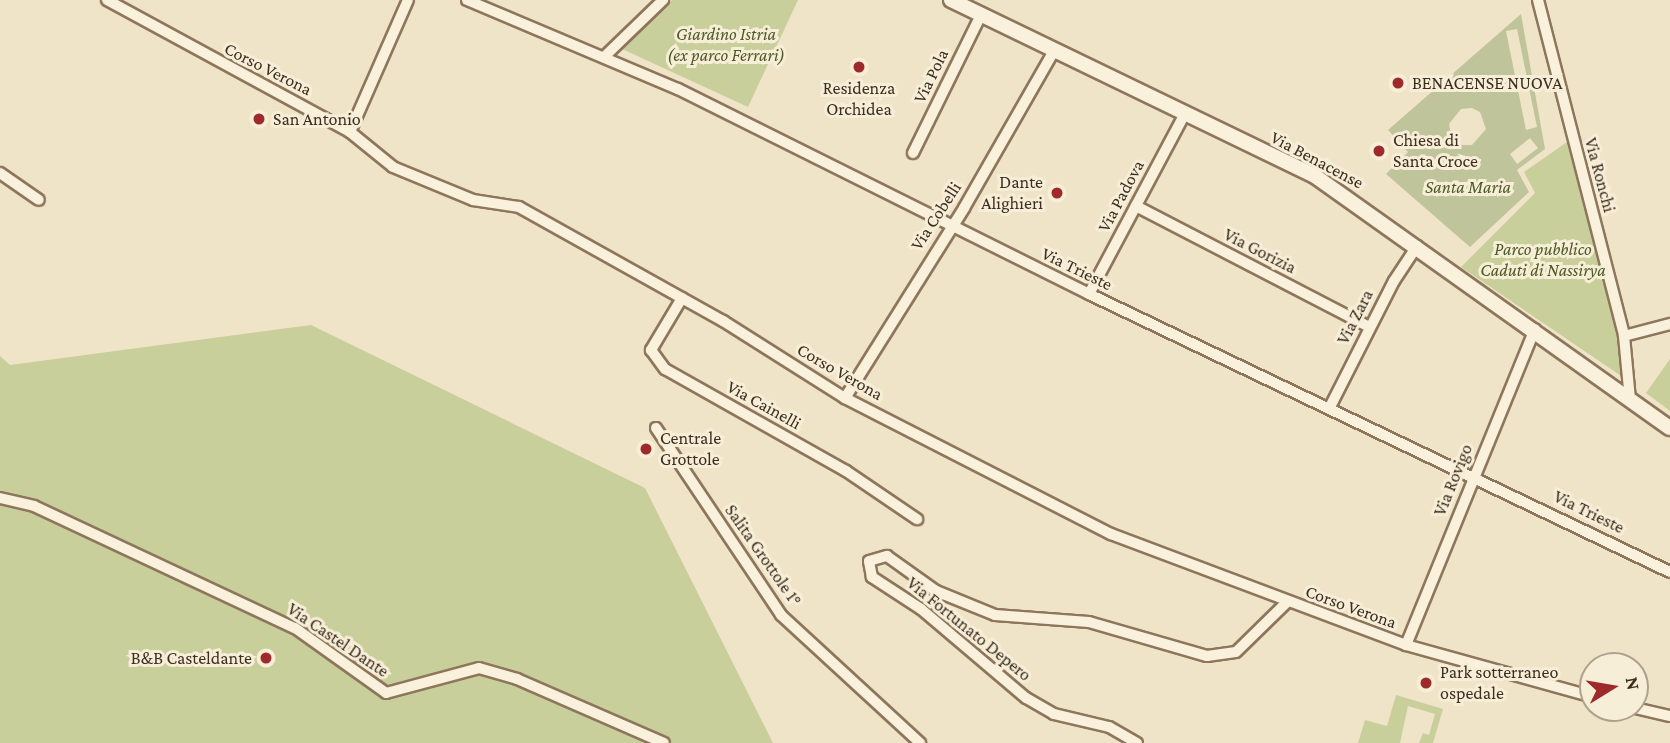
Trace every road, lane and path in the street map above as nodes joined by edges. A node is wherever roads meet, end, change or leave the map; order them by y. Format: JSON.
{"nodes":[{"id":1,"x":107,"y":0,"type":"edge"},
{"id":2,"x":408,"y":0,"type":"edge"},
{"id":3,"x":467,"y":0,"type":"edge"},
{"id":4,"x":663,"y":0,"type":"edge"},
{"id":5,"x":951,"y":0,"type":"edge"},
{"id":6,"x":1538,"y":0,"type":"edge"},
{"id":7,"x":967,"y":3,"type":"edge"},
{"id":8,"x":981,"y":15,"type":"junction"},
{"id":9,"x":1055,"y":51,"type":"junction"},
{"id":10,"x":605,"y":56,"type":"junction"},
{"id":11,"x":1184,"y":115,"type":"junction"},
{"id":12,"x":350,"y":132,"type":"junction"},
{"id":13,"x":913,"y":153,"type":"dead end"},
{"id":14,"x":0,"y":173,"type":"edge"},
{"id":15,"x":39,"y":200,"type":"dead end"},
{"id":16,"x":1136,"y":206,"type":"junction"},
{"id":17,"x":951,"y":226,"type":"junction"},
{"id":18,"x":1417,"y":246,"type":"junction"},
{"id":19,"x":1089,"y":294,"type":"junction"},
{"id":20,"x":682,"y":298,"type":"junction"},
{"id":21,"x":1670,"y":324,"type":"edge"},
{"id":22,"x":1369,"y":327,"type":"junction"},
{"id":23,"x":1535,"y":330,"type":"junction"},
{"id":24,"x":1624,"y":335,"type":"junction"},
{"id":25,"x":845,"y":398,"type":"junction"},
{"id":26,"x":1630,"y":400,"type":"junction"},
{"id":27,"x":1330,"y":407,"type":"junction"},
{"id":28,"x":656,"y":428,"type":"dead end"},
{"id":29,"x":1670,"y":428,"type":"edge"},
{"id":30,"x":1473,"y":476,"type":"junction"},
{"id":31,"x":0,"y":498,"type":"edge"},
{"id":32,"x":917,"y":519,"type":"dead end"},
{"id":33,"x":1670,"y":572,"type":"edge"},
{"id":34,"x":1287,"y":602,"type":"junction"},
{"id":35,"x":1406,"y":645,"type":"junction"},
{"id":36,"x":1579,"y":693,"type":"edge"},
{"id":37,"x":1649,"y":711,"type":"edge"},
{"id":38,"x":1670,"y":716,"type":"edge"},
{"id":39,"x":664,"y":743,"type":"edge"},
{"id":40,"x":920,"y":743,"type":"edge"},
{"id":41,"x":1137,"y":743,"type":"edge"}],
"edges":[{"from":1,"to":12,"type":"street","name":"Corso Verona"},
{"from":2,"to":12,"type":"street"},
{"from":3,"to":10,"type":"street","name":"Via Trieste"},
{"from":4,"to":10,"type":"street"},
{"from":5,"to":7,"type":"main road","name":"Via Benacense"},
{"from":6,"to":24,"type":"street","name":"Via Ronchi"},
{"from":7,"to":8,"type":"main road","name":"Via Benacense"},
{"from":8,"to":9,"type":"main road","name":"Via Benacense"},
{"from":8,"to":13,"type":"street","name":"Via Pola"},
{"from":9,"to":11,"type":"main road","name":"Via Benacense"},
{"from":9,"to":17,"type":"street","name":"Via Cobelli"},
{"from":10,"to":17,"type":"street","name":"Via Trieste"},
{"from":11,"to":16,"type":"street","name":"Via Padova"},
{"from":11,"to":18,"type":"main road","name":"Via Benacense"},
{"from":12,"to":20,"type":"street","name":"Corso Verona"},
{"from":14,"to":15,"type":"street"},
{"from":16,"to":19,"type":"street","name":"Via Padova"},
{"from":16,"to":22,"type":"street","name":"Via Gorizia"},
{"from":17,"to":19,"type":"street","name":"Via Trieste"},
{"from":17,"to":25,"type":"street","name":"Via Cobelli"},
{"from":18,"to":22,"type":"street","name":"Via Zara"},
{"from":18,"to":23,"type":"main road","name":"Via Benacense"},
{"from":19,"to":27,"type":"street","name":"Via Trieste"},
{"from":20,"to":25,"type":"street","name":"Corso Verona"},
{"from":20,"to":32,"type":"street","name":"Via Cainelli"},
{"from":21,"to":24,"type":"street"},
{"from":22,"to":27,"type":"street","name":"Via Zara"},
{"from":23,"to":26,"type":"main road","name":"Via Benacense"},
{"from":23,"to":30,"type":"street","name":"Via Rovigo"},
{"from":24,"to":26,"type":"street","name":"Via Ronchi"},
{"from":25,"to":34,"type":"street","name":"Corso Verona"},
{"from":26,"to":29,"type":"main road","name":"Via Benacense"},
{"from":27,"to":30,"type":"street","name":"Via Trieste"},
{"from":28,"to":40,"type":"street","name":"Salita Grottole 1°"},
{"from":30,"to":33,"type":"street","name":"Via Trieste"},
{"from":30,"to":35,"type":"street","name":"Via Rovigo"},
{"from":31,"to":39,"type":"street","name":"Via Castel Dante"},
{"from":34,"to":35,"type":"street","name":"Corso Verona"},
{"from":34,"to":41,"type":"street","name":"Via Fortunato Depero"},
{"from":35,"to":36,"type":"street","name":"Corso Verona"},
{"from":37,"to":38,"type":"street"}]}
